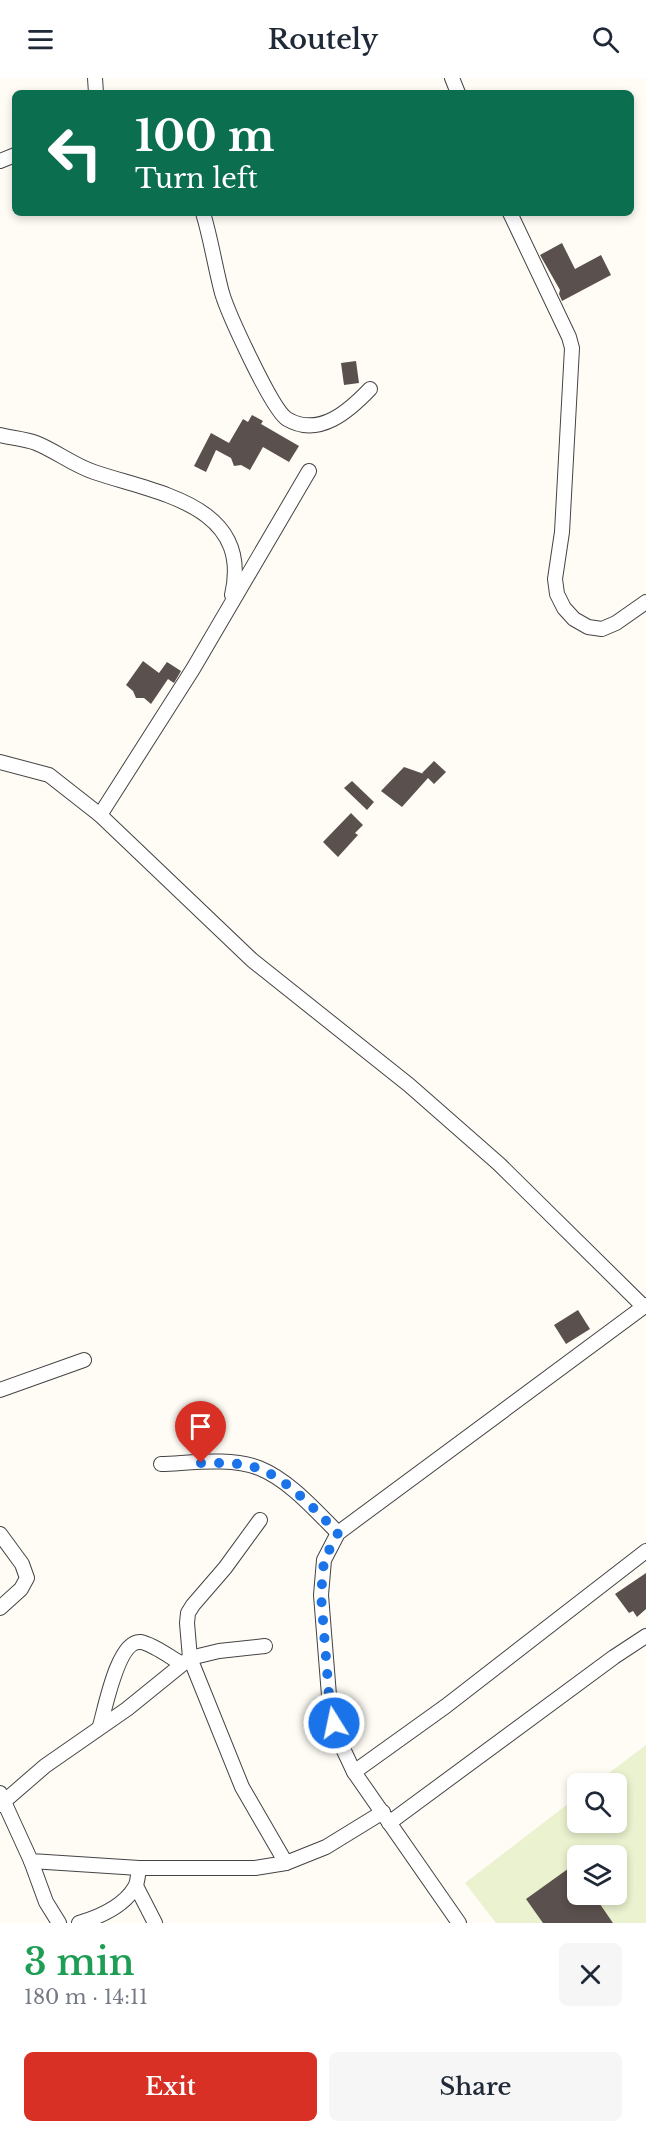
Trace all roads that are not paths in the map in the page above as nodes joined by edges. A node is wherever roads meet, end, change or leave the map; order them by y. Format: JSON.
{"nodes":[{"id":1,"x":204,"y":216,"type":"edge"},
{"id":2,"x":511,"y":216,"type":"edge"},
{"id":3,"x":370,"y":389,"type":"dead end"},
{"id":4,"x":0,"y":435,"type":"edge"},
{"id":5,"x":309,"y":471,"type":"dead end"},
{"id":6,"x":646,"y":602,"type":"edge"},
{"id":7,"x":230,"y":603,"type":"junction"},
{"id":8,"x":0,"y":762,"type":"edge"},
{"id":9,"x":100,"y":815,"type":"junction"},
{"id":10,"x":645,"y":1306,"type":"edge"},
{"id":11,"x":84,"y":1360,"type":"dead end"},
{"id":12,"x":0,"y":1390,"type":"edge"},
{"id":13,"x":161,"y":1464,"type":"dead end"},
{"id":14,"x":260,"y":1520,"type":"dead end"},
{"id":15,"x":338,"y":1533,"type":"junction"},
{"id":16,"x":0,"y":1534,"type":"edge"},
{"id":17,"x":646,"y":1551,"type":"edge"},
{"id":18,"x":0,"y":1608,"type":"edge"},
{"id":19,"x":646,"y":1636,"type":"edge"},
{"id":20,"x":265,"y":1646,"type":"dead end"},
{"id":21,"x":186,"y":1661,"type":"junction"},
{"id":22,"x":100,"y":1726,"type":"junction"},
{"id":23,"x":354,"y":1772,"type":"junction"},
{"id":24,"x":1,"y":1800,"type":"edge"},
{"id":25,"x":386,"y":1817,"type":"junction"},
{"id":26,"x":31,"y":1861,"type":"junction"},
{"id":27,"x":286,"y":1863,"type":"junction"},
{"id":28,"x":139,"y":1868,"type":"junction"},
{"id":29,"x":136,"y":1886,"type":"junction"},
{"id":30,"x":59,"y":1923,"type":"edge"},
{"id":31,"x":79,"y":1923,"type":"edge"},
{"id":32,"x":155,"y":1923,"type":"edge"},
{"id":33,"x":459,"y":1923,"type":"edge"}],
"edges":[{"from":1,"to":3,"type":"street"},
{"from":2,"to":6,"type":"street"},
{"from":4,"to":7,"type":"street"},
{"from":5,"to":7,"type":"street"},
{"from":7,"to":9,"type":"street"},
{"from":8,"to":9,"type":"street"},
{"from":9,"to":10,"type":"street"},
{"from":10,"to":15,"type":"street"},
{"from":11,"to":12,"type":"street"},
{"from":13,"to":15,"type":"street"},
{"from":14,"to":21,"type":"street"},
{"from":15,"to":23,"type":"street"},
{"from":16,"to":18,"type":"street"},
{"from":17,"to":23,"type":"street"},
{"from":19,"to":25,"type":"street"},
{"from":20,"to":21,"type":"street"},
{"from":21,"to":22,"type":"street"},
{"from":21,"to":22,"type":"street"},
{"from":21,"to":27,"type":"street"},
{"from":22,"to":24,"type":"street"},
{"from":23,"to":25,"type":"street"},
{"from":24,"to":26,"type":"street"},
{"from":25,"to":27,"type":"street"},
{"from":25,"to":33,"type":"street"},
{"from":26,"to":28,"type":"street"},
{"from":26,"to":30,"type":"street"},
{"from":27,"to":28,"type":"street"},
{"from":28,"to":29,"type":"street"},
{"from":29,"to":31,"type":"street"},
{"from":29,"to":32,"type":"street"}]}
